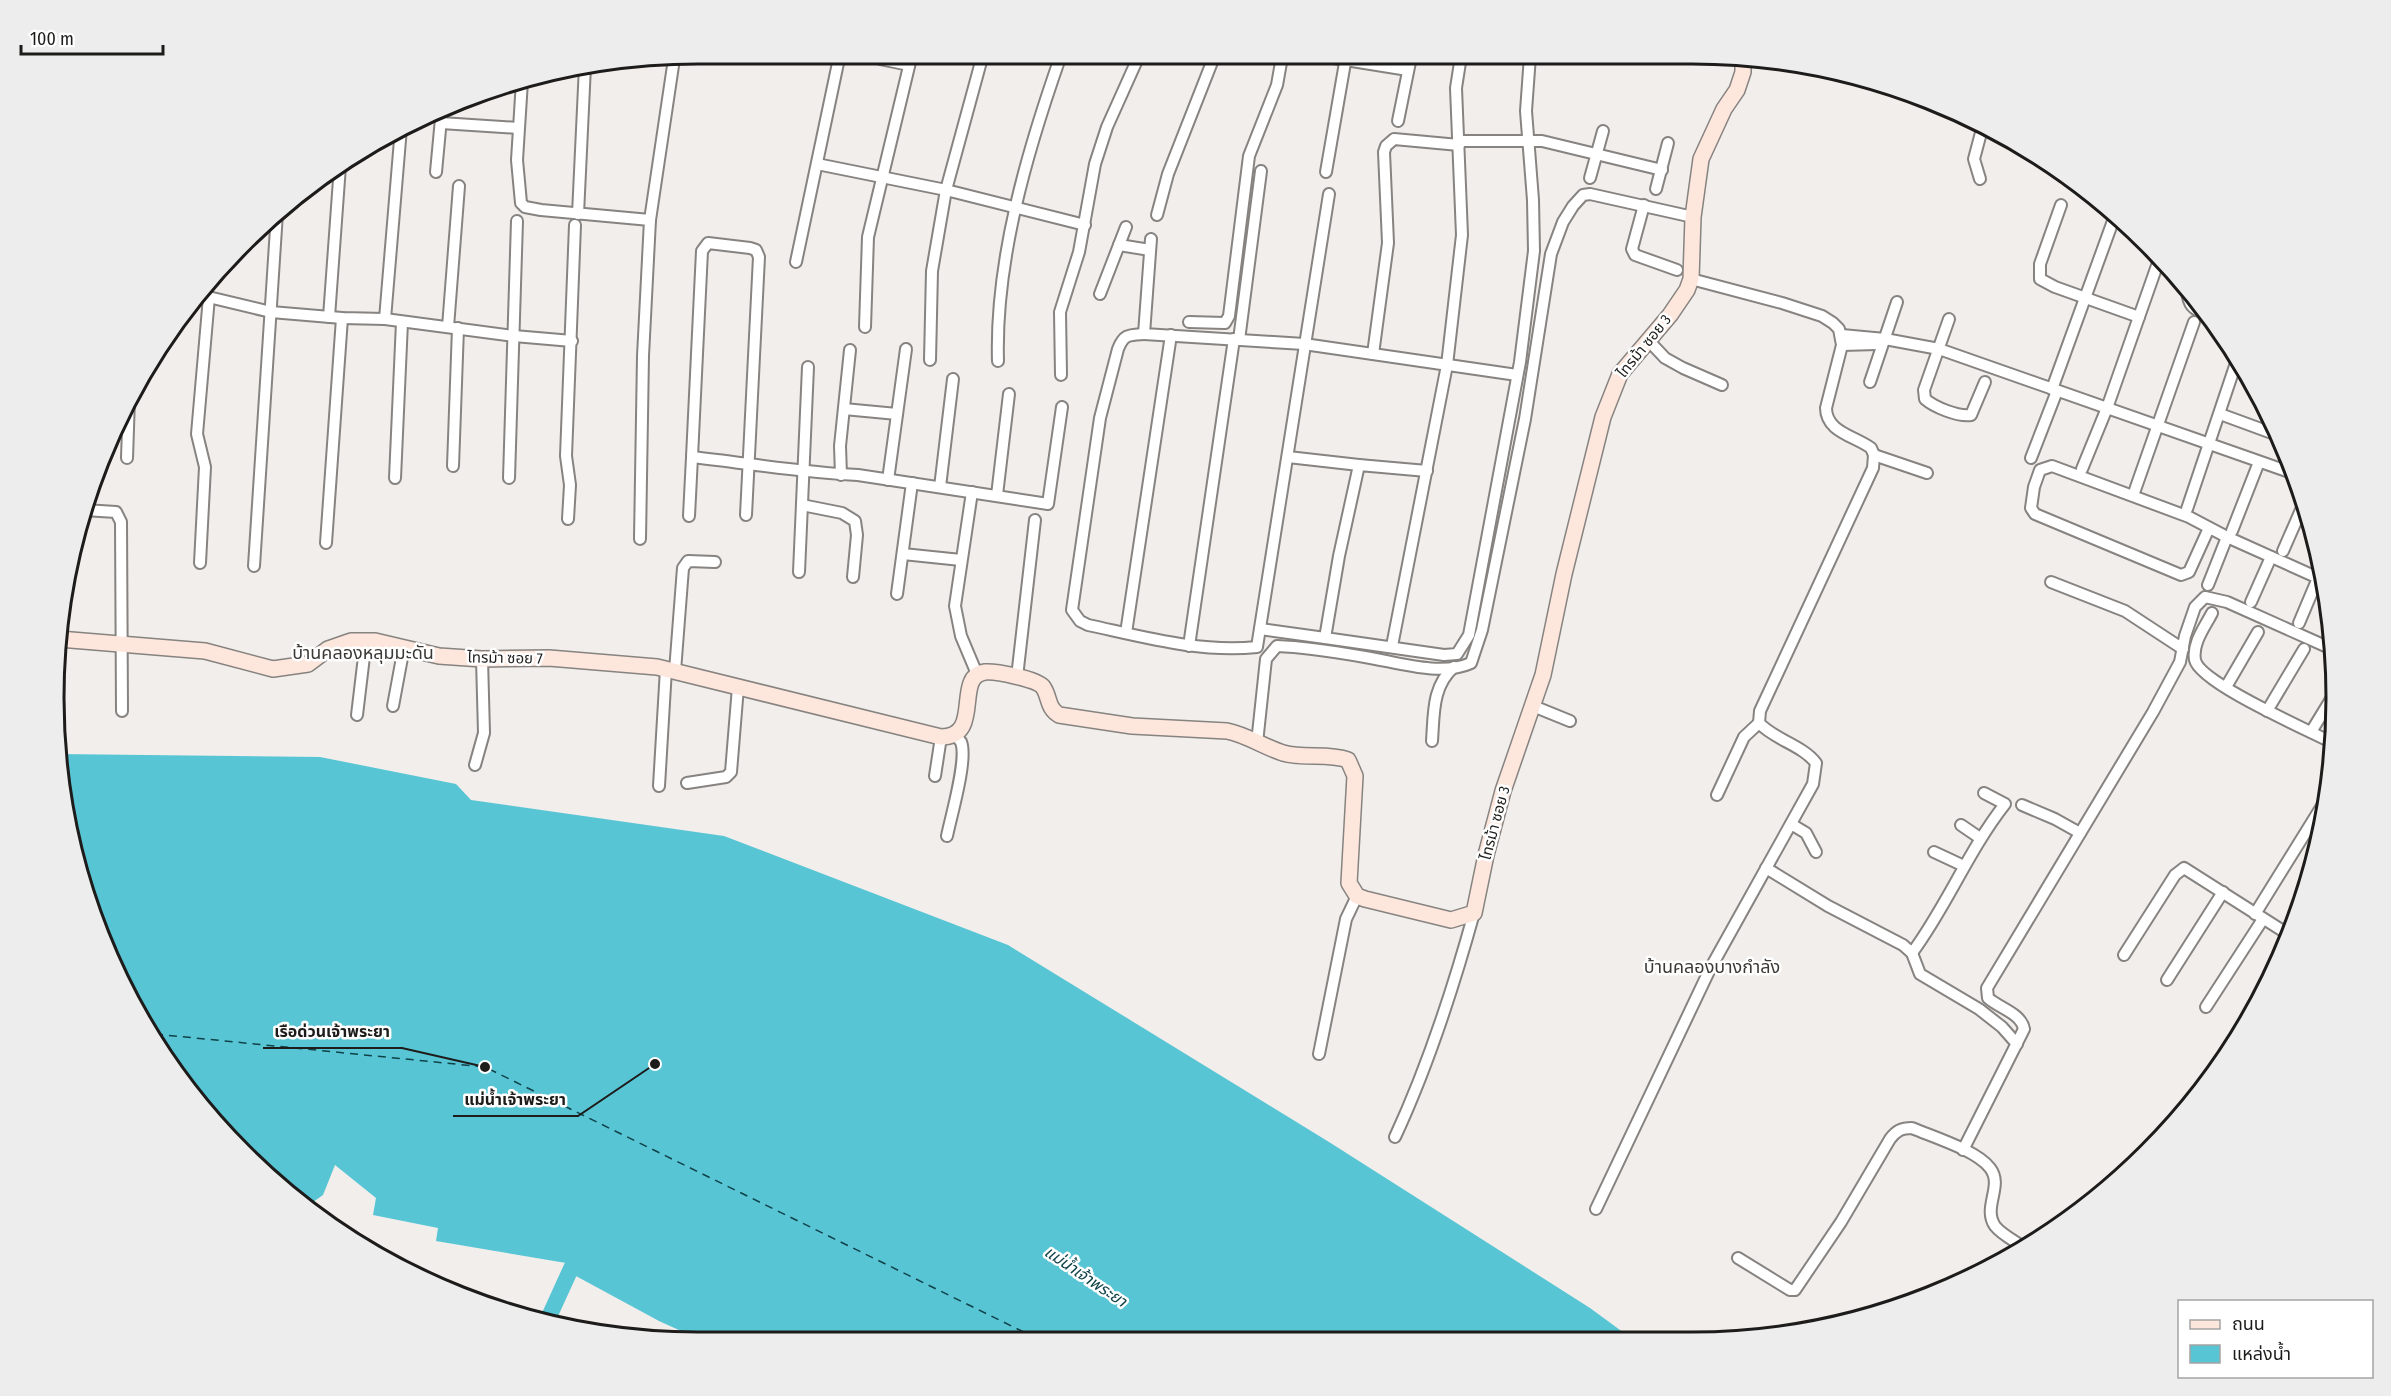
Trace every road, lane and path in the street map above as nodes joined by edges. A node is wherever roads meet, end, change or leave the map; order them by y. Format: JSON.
{"nodes":[{"id":1,"x":838,"y":65,"type":"edge"},
{"id":2,"x":909,"y":65,"type":"edge"},
{"id":3,"x":980,"y":65,"type":"edge"},
{"id":4,"x":1058,"y":65,"type":"edge"},
{"id":5,"x":1135,"y":65,"type":"edge"},
{"id":6,"x":1211,"y":65,"type":"edge"},
{"id":7,"x":1281,"y":65,"type":"edge"},
{"id":8,"x":1345,"y":65,"type":"edge"},
{"id":9,"x":1382,"y":65,"type":"edge"},
{"id":10,"x":1409,"y":65,"type":"edge"},
{"id":11,"x":1460,"y":65,"type":"edge"},
{"id":12,"x":1529,"y":65,"type":"edge"},
{"id":13,"x":673,"y":66,"type":"edge"},
{"id":14,"x":1743,"y":67,"type":"edge"},
{"id":15,"x":1408,"y":70,"type":"junction"},
{"id":16,"x":584,"y":75,"type":"edge"},
{"id":17,"x":521,"y":90,"type":"edge"},
{"id":18,"x":441,"y":120,"type":"edge"},
{"id":19,"x":1398,"y":121,"type":"dead end"},
{"id":20,"x":441,"y":123,"type":"junction"},
{"id":21,"x":518,"y":128,"type":"junction"},
{"id":22,"x":1603,"y":131,"type":"dead end"},
{"id":23,"x":1981,"y":134,"type":"edge"},
{"id":24,"x":400,"y":139,"type":"edge"},
{"id":25,"x":1528,"y":140,"type":"junction"},
{"id":26,"x":1459,"y":143,"type":"junction"},
{"id":27,"x":1668,"y":143,"type":"dead end"},
{"id":28,"x":1597,"y":153,"type":"junction"},
{"id":29,"x":817,"y":164,"type":"junction"},
{"id":30,"x":1662,"y":170,"type":"junction"},
{"id":31,"x":1261,"y":171,"type":"dead end"},
{"id":32,"x":436,"y":172,"type":"dead end"},
{"id":33,"x":1326,"y":172,"type":"dead end"},
{"id":34,"x":339,"y":176,"type":"edge"},
{"id":35,"x":881,"y":176,"type":"junction"},
{"id":36,"x":1590,"y":178,"type":"dead end"},
{"id":37,"x":1980,"y":179,"type":"dead end"},
{"id":38,"x":459,"y":186,"type":"dead end"},
{"id":39,"x":1656,"y":189,"type":"dead end"},
{"id":40,"x":946,"y":190,"type":"junction"},
{"id":41,"x":1329,"y":194,"type":"dead end"},
{"id":42,"x":1644,"y":205,"type":"junction"},
{"id":43,"x":2061,"y":205,"type":"dead end"},
{"id":44,"x":1017,"y":209,"type":"junction"},
{"id":45,"x":1157,"y":215,"type":"dead end"},
{"id":46,"x":1693,"y":217,"type":"junction"},
{"id":47,"x":576,"y":219,"type":"junction"},
{"id":48,"x":517,"y":220,"type":"dead end"},
{"id":49,"x":650,"y":220,"type":"junction"},
{"id":50,"x":2112,"y":223,"type":"edge"},
{"id":51,"x":1085,"y":225,"type":"junction"},
{"id":52,"x":276,"y":226,"type":"edge"},
{"id":53,"x":1126,"y":228,"type":"dead end"},
{"id":54,"x":1119,"y":245,"type":"junction"},
{"id":55,"x":796,"y":262,"type":"dead end"},
{"id":56,"x":2157,"y":267,"type":"edge"},
{"id":57,"x":1677,"y":270,"type":"dead end"},
{"id":58,"x":1691,"y":279,"type":"junction"},
{"id":59,"x":1100,"y":294,"type":"dead end"},
{"id":60,"x":208,"y":297,"type":"edge"},
{"id":61,"x":2087,"y":298,"type":"junction"},
{"id":62,"x":204,"y":302,"type":"edge"},
{"id":63,"x":1897,"y":302,"type":"dead end"},
{"id":64,"x":271,"y":312,"type":"junction"},
{"id":65,"x":329,"y":317,"type":"junction"},
{"id":66,"x":2139,"y":317,"type":"junction"},
{"id":67,"x":342,"y":318,"type":"junction"},
{"id":68,"x":385,"y":319,"type":"junction"},
{"id":69,"x":1950,"y":319,"type":"dead end"},
{"id":70,"x":402,"y":322,"type":"junction"},
{"id":71,"x":1189,"y":322,"type":"dead end"},
{"id":72,"x":2194,"y":322,"type":"dead end"},
{"id":73,"x":865,"y":327,"type":"dead end"},
{"id":74,"x":453,"y":328,"type":"junction"},
{"id":75,"x":1144,"y":334,"type":"junction"},
{"id":76,"x":1171,"y":335,"type":"junction"},
{"id":77,"x":514,"y":336,"type":"junction"},
{"id":78,"x":572,"y":340,"type":"junction"},
{"id":79,"x":1236,"y":340,"type":"junction"},
{"id":80,"x":1648,"y":340,"type":"junction"},
{"id":81,"x":1842,"y":340,"type":"junction"},
{"id":82,"x":1888,"y":342,"type":"junction"},
{"id":83,"x":1305,"y":344,"type":"junction"},
{"id":84,"x":906,"y":349,"type":"dead end"},
{"id":85,"x":1939,"y":349,"type":"junction"},
{"id":86,"x":850,"y":350,"type":"dead end"},
{"id":87,"x":1373,"y":354,"type":"junction"},
{"id":88,"x":930,"y":360,"type":"dead end"},
{"id":89,"x":998,"y":361,"type":"dead end"},
{"id":90,"x":1447,"y":365,"type":"junction"},
{"id":91,"x":808,"y":367,"type":"dead end"},
{"id":92,"x":2234,"y":369,"type":"edge"},
{"id":93,"x":1060,"y":375,"type":"dead end"},
{"id":94,"x":1517,"y":375,"type":"junction"},
{"id":95,"x":953,"y":379,"type":"dead end"},
{"id":96,"x":1870,"y":382,"type":"dead end"},
{"id":97,"x":1985,"y":382,"type":"dead end"},
{"id":98,"x":1722,"y":385,"type":"dead end"},
{"id":99,"x":2055,"y":390,"type":"junction"},
{"id":100,"x":1009,"y":394,"type":"dead end"},
{"id":101,"x":1062,"y":407,"type":"dead end"},
{"id":102,"x":2107,"y":408,"type":"junction"},
{"id":103,"x":844,"y":409,"type":"junction"},
{"id":104,"x":897,"y":414,"type":"junction"},
{"id":105,"x":2220,"y":414,"type":"junction"},
{"id":106,"x":128,"y":423,"type":"edge"},
{"id":107,"x":2158,"y":426,"type":"junction"},
{"id":108,"x":2265,"y":427,"type":"edge"},
{"id":109,"x":2210,"y":444,"type":"junction"},
{"id":110,"x":1874,"y":455,"type":"junction"},
{"id":111,"x":692,"y":457,"type":"junction"},
{"id":112,"x":1288,"y":457,"type":"junction"},
{"id":113,"x":126,"y":458,"type":"dead end"},
{"id":114,"x":2031,"y":458,"type":"dead end"},
{"id":115,"x":2259,"y":462,"type":"junction"},
{"id":116,"x":747,"y":463,"type":"junction"},
{"id":117,"x":1359,"y":465,"type":"junction"},
{"id":118,"x":453,"y":466,"type":"dead end"},
{"id":119,"x":803,"y":470,"type":"junction"},
{"id":120,"x":2082,"y":470,"type":"dead end"},
{"id":121,"x":2284,"y":470,"type":"edge"},
{"id":122,"x":1427,"y":471,"type":"junction"},
{"id":123,"x":1927,"y":473,"type":"dead end"},
{"id":124,"x":841,"y":475,"type":"junction"},
{"id":125,"x":395,"y":478,"type":"dead end"},
{"id":126,"x":509,"y":478,"type":"dead end"},
{"id":127,"x":888,"y":480,"type":"junction"},
{"id":128,"x":912,"y":483,"type":"junction"},
{"id":129,"x":940,"y":488,"type":"junction"},
{"id":130,"x":2135,"y":490,"type":"dead end"},
{"id":131,"x":972,"y":492,"type":"junction"},
{"id":132,"x":997,"y":495,"type":"junction"},
{"id":133,"x":802,"y":505,"type":"junction"},
{"id":134,"x":2187,"y":509,"type":"dead end"},
{"id":135,"x":93,"y":510,"type":"edge"},
{"id":136,"x":746,"y":515,"type":"dead end"},
{"id":137,"x":2299,"y":515,"type":"edge"},
{"id":138,"x":689,"y":516,"type":"dead end"},
{"id":139,"x":568,"y":519,"type":"dead end"},
{"id":140,"x":1035,"y":520,"type":"dead end"},
{"id":141,"x":2209,"y":528,"type":"junction"},
{"id":142,"x":2230,"y":534,"type":"junction"},
{"id":143,"x":640,"y":539,"type":"dead end"},
{"id":144,"x":326,"y":543,"type":"dead end"},
{"id":145,"x":2283,"y":551,"type":"dead end"},
{"id":146,"x":903,"y":554,"type":"junction"},
{"id":147,"x":2271,"y":557,"type":"junction"},
{"id":148,"x":961,"y":560,"type":"junction"},
{"id":149,"x":715,"y":562,"type":"dead end"},
{"id":150,"x":200,"y":563,"type":"dead end"},
{"id":151,"x":254,"y":566,"type":"dead end"},
{"id":152,"x":799,"y":572,"type":"dead end"},
{"id":153,"x":854,"y":577,"type":"dead end"},
{"id":154,"x":2314,"y":577,"type":"edge"},
{"id":155,"x":2051,"y":582,"type":"dead end"},
{"id":156,"x":2208,"y":585,"type":"dead end"},
{"id":157,"x":2317,"y":590,"type":"edge"},
{"id":158,"x":897,"y":594,"type":"dead end"},
{"id":159,"x":2251,"y":602,"type":"dead end"},
{"id":160,"x":2212,"y":612,"type":"dead end"},
{"id":161,"x":2299,"y":623,"type":"dead end"},
{"id":162,"x":1260,"y":629,"type":"junction"},
{"id":163,"x":2258,"y":632,"type":"dead end"},
{"id":164,"x":1125,"y":633,"type":"junction"},
{"id":165,"x":1325,"y":638,"type":"junction"},
{"id":166,"x":68,"y":640,"type":"edge"},
{"id":167,"x":366,"y":640,"type":"junction"},
{"id":168,"x":122,"y":644,"type":"junction"},
{"id":169,"x":1189,"y":646,"type":"junction"},
{"id":170,"x":1392,"y":646,"type":"junction"},
{"id":171,"x":2324,"y":646,"type":"edge"},
{"id":172,"x":404,"y":647,"type":"junction"},
{"id":173,"x":2183,"y":649,"type":"junction"},
{"id":174,"x":2304,"y":649,"type":"dead end"},
{"id":175,"x":482,"y":659,"type":"junction"},
{"id":176,"x":1454,"y":668,"type":"junction"},
{"id":177,"x":670,"y":670,"type":"junction"},
{"id":178,"x":977,"y":674,"type":"junction"},
{"id":179,"x":1017,"y":677,"type":"junction"},
{"id":180,"x":738,"y":687,"type":"junction"},
{"id":181,"x":2226,"y":687,"type":"junction"},
{"id":182,"x":393,"y":706,"type":"dead end"},
{"id":183,"x":1533,"y":706,"type":"junction"},
{"id":184,"x":2326,"y":708,"type":"edge"},
{"id":185,"x":122,"y":711,"type":"dead end"},
{"id":186,"x":2267,"y":711,"type":"junction"},
{"id":187,"x":357,"y":715,"type":"dead end"},
{"id":188,"x":1570,"y":721,"type":"dead end"},
{"id":189,"x":1759,"y":723,"type":"junction"},
{"id":190,"x":2311,"y":732,"type":"junction"},
{"id":191,"x":948,"y":736,"type":"junction"},
{"id":192,"x":2325,"y":739,"type":"edge"},
{"id":193,"x":1432,"y":741,"type":"dead end"},
{"id":194,"x":1257,"y":743,"type":"junction"},
{"id":195,"x":475,"y":765,"type":"dead end"},
{"id":196,"x":935,"y":776,"type":"dead end"},
{"id":197,"x":687,"y":783,"type":"dead end"},
{"id":198,"x":659,"y":786,"type":"dead end"},
{"id":199,"x":1984,"y":793,"type":"dead end"},
{"id":200,"x":1717,"y":795,"type":"dead end"},
{"id":201,"x":2022,"y":805,"type":"dead end"},
{"id":202,"x":2314,"y":820,"type":"edge"},
{"id":203,"x":1791,"y":824,"type":"junction"},
{"id":204,"x":1961,"y":825,"type":"dead end"},
{"id":205,"x":2080,"y":833,"type":"junction"},
{"id":206,"x":947,"y":836,"type":"dead end"},
{"id":207,"x":1980,"y":838,"type":"junction"},
{"id":208,"x":1816,"y":852,"type":"dead end"},
{"id":209,"x":1934,"y":852,"type":"dead end"},
{"id":210,"x":1964,"y":866,"type":"junction"},
{"id":211,"x":1766,"y":868,"type":"junction"},
{"id":212,"x":2223,"y":892,"type":"junction"},
{"id":213,"x":1357,"y":896,"type":"junction"},
{"id":214,"x":1474,"y":913,"type":"junction"},
{"id":215,"x":2259,"y":917,"type":"junction"},
{"id":216,"x":2282,"y":931,"type":"edge"},
{"id":217,"x":1912,"y":953,"type":"junction"},
{"id":218,"x":2124,"y":955,"type":"dead end"},
{"id":219,"x":2166,"y":980,"type":"dead end"},
{"id":220,"x":2206,"y":1006,"type":"dead end"},
{"id":221,"x":2017,"y":1044,"type":"junction"},
{"id":222,"x":1319,"y":1054,"type":"dead end"},
{"id":223,"x":1395,"y":1137,"type":"dead end"},
{"id":224,"x":1963,"y":1150,"type":"junction"},
{"id":225,"x":1596,"y":1209,"type":"dead end"},
{"id":226,"x":2017,"y":1243,"type":"edge"},
{"id":227,"x":1738,"y":1258,"type":"dead end"}],
"edges":[{"from":1,"to":29,"type":"street"},
{"from":2,"to":35,"type":"street"},
{"from":3,"to":40,"type":"street"},
{"from":4,"to":44,"type":"street"},
{"from":5,"to":51,"type":"street"},
{"from":6,"to":45,"type":"street"},
{"from":7,"to":71,"type":"street"},
{"from":8,"to":33,"type":"street"},
{"from":9,"to":15,"type":"street"},
{"from":10,"to":15,"type":"street"},
{"from":11,"to":26,"type":"street"},
{"from":12,"to":25,"type":"street"},
{"from":13,"to":49,"type":"street"},
{"from":14,"to":46,"type":"street","name":"ไทรม้า ซอย 3"},
{"from":15,"to":19,"type":"street"},
{"from":16,"to":47,"type":"street"},
{"from":17,"to":21,"type":"street"},
{"from":18,"to":20,"type":"street"},
{"from":20,"to":21,"type":"street"},
{"from":20,"to":32,"type":"street"},
{"from":21,"to":47,"type":"street"},
{"from":22,"to":28,"type":"street"},
{"from":23,"to":37,"type":"street"},
{"from":24,"to":68,"type":"street"},
{"from":25,"to":26,"type":"street"},
{"from":25,"to":28,"type":"street"},
{"from":25,"to":94,"type":"street"},
{"from":26,"to":87,"type":"street"},
{"from":26,"to":90,"type":"street"},
{"from":27,"to":30,"type":"street"},
{"from":28,"to":30,"type":"street"},
{"from":28,"to":36,"type":"street"},
{"from":29,"to":35,"type":"street"},
{"from":29,"to":55,"type":"street"},
{"from":30,"to":39,"type":"street"},
{"from":31,"to":79,"type":"street"},
{"from":34,"to":65,"type":"street"},
{"from":35,"to":40,"type":"street"},
{"from":35,"to":73,"type":"street"},
{"from":38,"to":74,"type":"street"},
{"from":40,"to":44,"type":"street"},
{"from":40,"to":88,"type":"street"},
{"from":41,"to":83,"type":"street"},
{"from":42,"to":46,"type":"street"},
{"from":42,"to":57,"type":"street"},
{"from":42,"to":176,"type":"street"},
{"from":43,"to":61,"type":"street"},
{"from":44,"to":51,"type":"street"},
{"from":44,"to":89,"type":"street"},
{"from":46,"to":58,"type":"street","name":"ไทรม้า ซอย 3"},
{"from":47,"to":49,"type":"street"},
{"from":47,"to":78,"type":"street"},
{"from":48,"to":77,"type":"street"},
{"from":49,"to":143,"type":"street"},
{"from":50,"to":61,"type":"street"},
{"from":51,"to":93,"type":"street"},
{"from":52,"to":64,"type":"street"},
{"from":53,"to":54,"type":"street"},
{"from":54,"to":59,"type":"street"},
{"from":54,"to":75,"type":"street"},
{"from":56,"to":66,"type":"street"},
{"from":58,"to":80,"type":"street","name":"ไทรม้า ซอย 3"},
{"from":58,"to":81,"type":"street"},
{"from":60,"to":64,"type":"street"},
{"from":61,"to":66,"type":"street"},
{"from":61,"to":99,"type":"street"},
{"from":62,"to":150,"type":"street"},
{"from":63,"to":82,"type":"street"},
{"from":64,"to":65,"type":"street"},
{"from":64,"to":151,"type":"street"},
{"from":65,"to":67,"type":"street"},
{"from":66,"to":102,"type":"street"},
{"from":67,"to":68,"type":"street"},
{"from":67,"to":144,"type":"street"},
{"from":68,"to":70,"type":"street"},
{"from":69,"to":85,"type":"street"},
{"from":70,"to":74,"type":"street"},
{"from":70,"to":125,"type":"street"},
{"from":72,"to":107,"type":"street"},
{"from":74,"to":77,"type":"street"},
{"from":74,"to":118,"type":"street"},
{"from":75,"to":76,"type":"street"},
{"from":75,"to":164,"type":"street"},
{"from":76,"to":79,"type":"street"},
{"from":76,"to":164,"type":"street"},
{"from":77,"to":78,"type":"street"},
{"from":77,"to":126,"type":"street"},
{"from":78,"to":139,"type":"street"},
{"from":79,"to":83,"type":"street"},
{"from":79,"to":169,"type":"street"},
{"from":80,"to":98,"type":"street"},
{"from":80,"to":183,"type":"street","name":"ไทรม้า ซอย 3"},
{"from":81,"to":82,"type":"street"},
{"from":81,"to":110,"type":"street"},
{"from":82,"to":85,"type":"street"},
{"from":82,"to":96,"type":"street"},
{"from":83,"to":87,"type":"street"},
{"from":83,"to":112,"type":"street"},
{"from":84,"to":104,"type":"street"},
{"from":85,"to":97,"type":"street"},
{"from":85,"to":99,"type":"street"},
{"from":86,"to":103,"type":"street"},
{"from":87,"to":90,"type":"street"},
{"from":90,"to":94,"type":"street"},
{"from":90,"to":122,"type":"street"},
{"from":91,"to":119,"type":"street"},
{"from":92,"to":105,"type":"street"},
{"from":94,"to":170,"type":"street"},
{"from":95,"to":129,"type":"street"},
{"from":99,"to":102,"type":"street"},
{"from":99,"to":114,"type":"street"},
{"from":100,"to":132,"type":"street"},
{"from":101,"to":132,"type":"street"},
{"from":102,"to":107,"type":"street"},
{"from":102,"to":120,"type":"street"},
{"from":103,"to":104,"type":"street"},
{"from":103,"to":124,"type":"street"},
{"from":104,"to":127,"type":"street"},
{"from":105,"to":108,"type":"street"},
{"from":105,"to":109,"type":"street"},
{"from":106,"to":113,"type":"street"},
{"from":107,"to":109,"type":"street"},
{"from":107,"to":130,"type":"street"},
{"from":109,"to":115,"type":"street"},
{"from":109,"to":134,"type":"street"},
{"from":110,"to":123,"type":"street"},
{"from":110,"to":189,"type":"street"},
{"from":111,"to":116,"type":"street"},
{"from":111,"to":116,"type":"street"},
{"from":111,"to":138,"type":"street"},
{"from":112,"to":117,"type":"street"},
{"from":112,"to":162,"type":"street"},
{"from":115,"to":121,"type":"street"},
{"from":115,"to":142,"type":"street"},
{"from":116,"to":119,"type":"street"},
{"from":116,"to":136,"type":"street"},
{"from":117,"to":122,"type":"street"},
{"from":117,"to":165,"type":"street"},
{"from":119,"to":124,"type":"street"},
{"from":119,"to":133,"type":"street"},
{"from":122,"to":170,"type":"street"},
{"from":124,"to":127,"type":"street"},
{"from":127,"to":128,"type":"street"},
{"from":128,"to":129,"type":"street"},
{"from":128,"to":146,"type":"street"},
{"from":129,"to":131,"type":"street"},
{"from":131,"to":132,"type":"street"},
{"from":131,"to":148,"type":"street"},
{"from":133,"to":152,"type":"street"},
{"from":133,"to":153,"type":"street"},
{"from":135,"to":168,"type":"street"},
{"from":137,"to":145,"type":"street"},
{"from":140,"to":179,"type":"street"},
{"from":141,"to":141,"type":"street"},
{"from":141,"to":142,"type":"street"},
{"from":142,"to":147,"type":"street"},
{"from":142,"to":156,"type":"street"},
{"from":146,"to":148,"type":"street"},
{"from":146,"to":158,"type":"street"},
{"from":147,"to":154,"type":"street"},
{"from":147,"to":159,"type":"street"},
{"from":148,"to":178,"type":"street"},
{"from":149,"to":177,"type":"street"},
{"from":155,"to":173,"type":"street"},
{"from":157,"to":161,"type":"street"},
{"from":160,"to":181,"type":"street"},
{"from":162,"to":165,"type":"street"},
{"from":162,"to":169,"type":"street"},
{"from":163,"to":181,"type":"street"},
{"from":164,"to":169,"type":"street"},
{"from":165,"to":170,"type":"street"},
{"from":166,"to":168,"type":"street","name":"ไทรม้า ซอย 7"},
{"from":167,"to":168,"type":"street","name":"ไทรม้า ซอย 7"},
{"from":167,"to":172,"type":"street","name":"ไทรม้า ซอย 7"},
{"from":167,"to":187,"type":"street"},
{"from":168,"to":185,"type":"street"},
{"from":171,"to":173,"type":"street"},
{"from":172,"to":175,"type":"street","name":"ไทรม้า ซอย 7"},
{"from":172,"to":182,"type":"street"},
{"from":173,"to":205,"type":"street"},
{"from":174,"to":186,"type":"street"},
{"from":175,"to":177,"type":"street","name":"ไทรม้า ซอย 7"},
{"from":175,"to":195,"type":"street"},
{"from":176,"to":193,"type":"street"},
{"from":176,"to":194,"type":"street"},
{"from":177,"to":180,"type":"street","name":"ไทรม้า ซอย 7"},
{"from":177,"to":198,"type":"street"},
{"from":178,"to":179,"type":"street"},
{"from":178,"to":191,"type":"street"},
{"from":179,"to":194,"type":"street"},
{"from":180,"to":191,"type":"street","name":"ไทรม้า ซอย 7"},
{"from":180,"to":197,"type":"street"},
{"from":181,"to":186,"type":"street"},
{"from":183,"to":188,"type":"street"},
{"from":183,"to":214,"type":"street","name":"ไทรม้า ซอย 3"},
{"from":184,"to":190,"type":"street"},
{"from":186,"to":190,"type":"street"},
{"from":189,"to":200,"type":"street"},
{"from":189,"to":203,"type":"street"},
{"from":190,"to":192,"type":"street"},
{"from":191,"to":196,"type":"street"},
{"from":191,"to":206,"type":"street"},
{"from":194,"to":213,"type":"street"},
{"from":199,"to":207,"type":"street"},
{"from":201,"to":205,"type":"street"},
{"from":202,"to":215,"type":"street"},
{"from":203,"to":208,"type":"street"},
{"from":203,"to":211,"type":"street"},
{"from":204,"to":207,"type":"street"},
{"from":205,"to":221,"type":"street"},
{"from":207,"to":210,"type":"street"},
{"from":209,"to":210,"type":"street"},
{"from":210,"to":217,"type":"street"},
{"from":211,"to":217,"type":"street"},
{"from":211,"to":225,"type":"street"},
{"from":212,"to":215,"type":"street"},
{"from":212,"to":218,"type":"street"},
{"from":212,"to":219,"type":"street"},
{"from":213,"to":214,"type":"street"},
{"from":213,"to":222,"type":"street"},
{"from":214,"to":223,"type":"street"},
{"from":215,"to":216,"type":"street"},
{"from":215,"to":220,"type":"street"},
{"from":217,"to":221,"type":"street"},
{"from":221,"to":224,"type":"street"},
{"from":224,"to":226,"type":"street"},
{"from":224,"to":227,"type":"street"}]}
